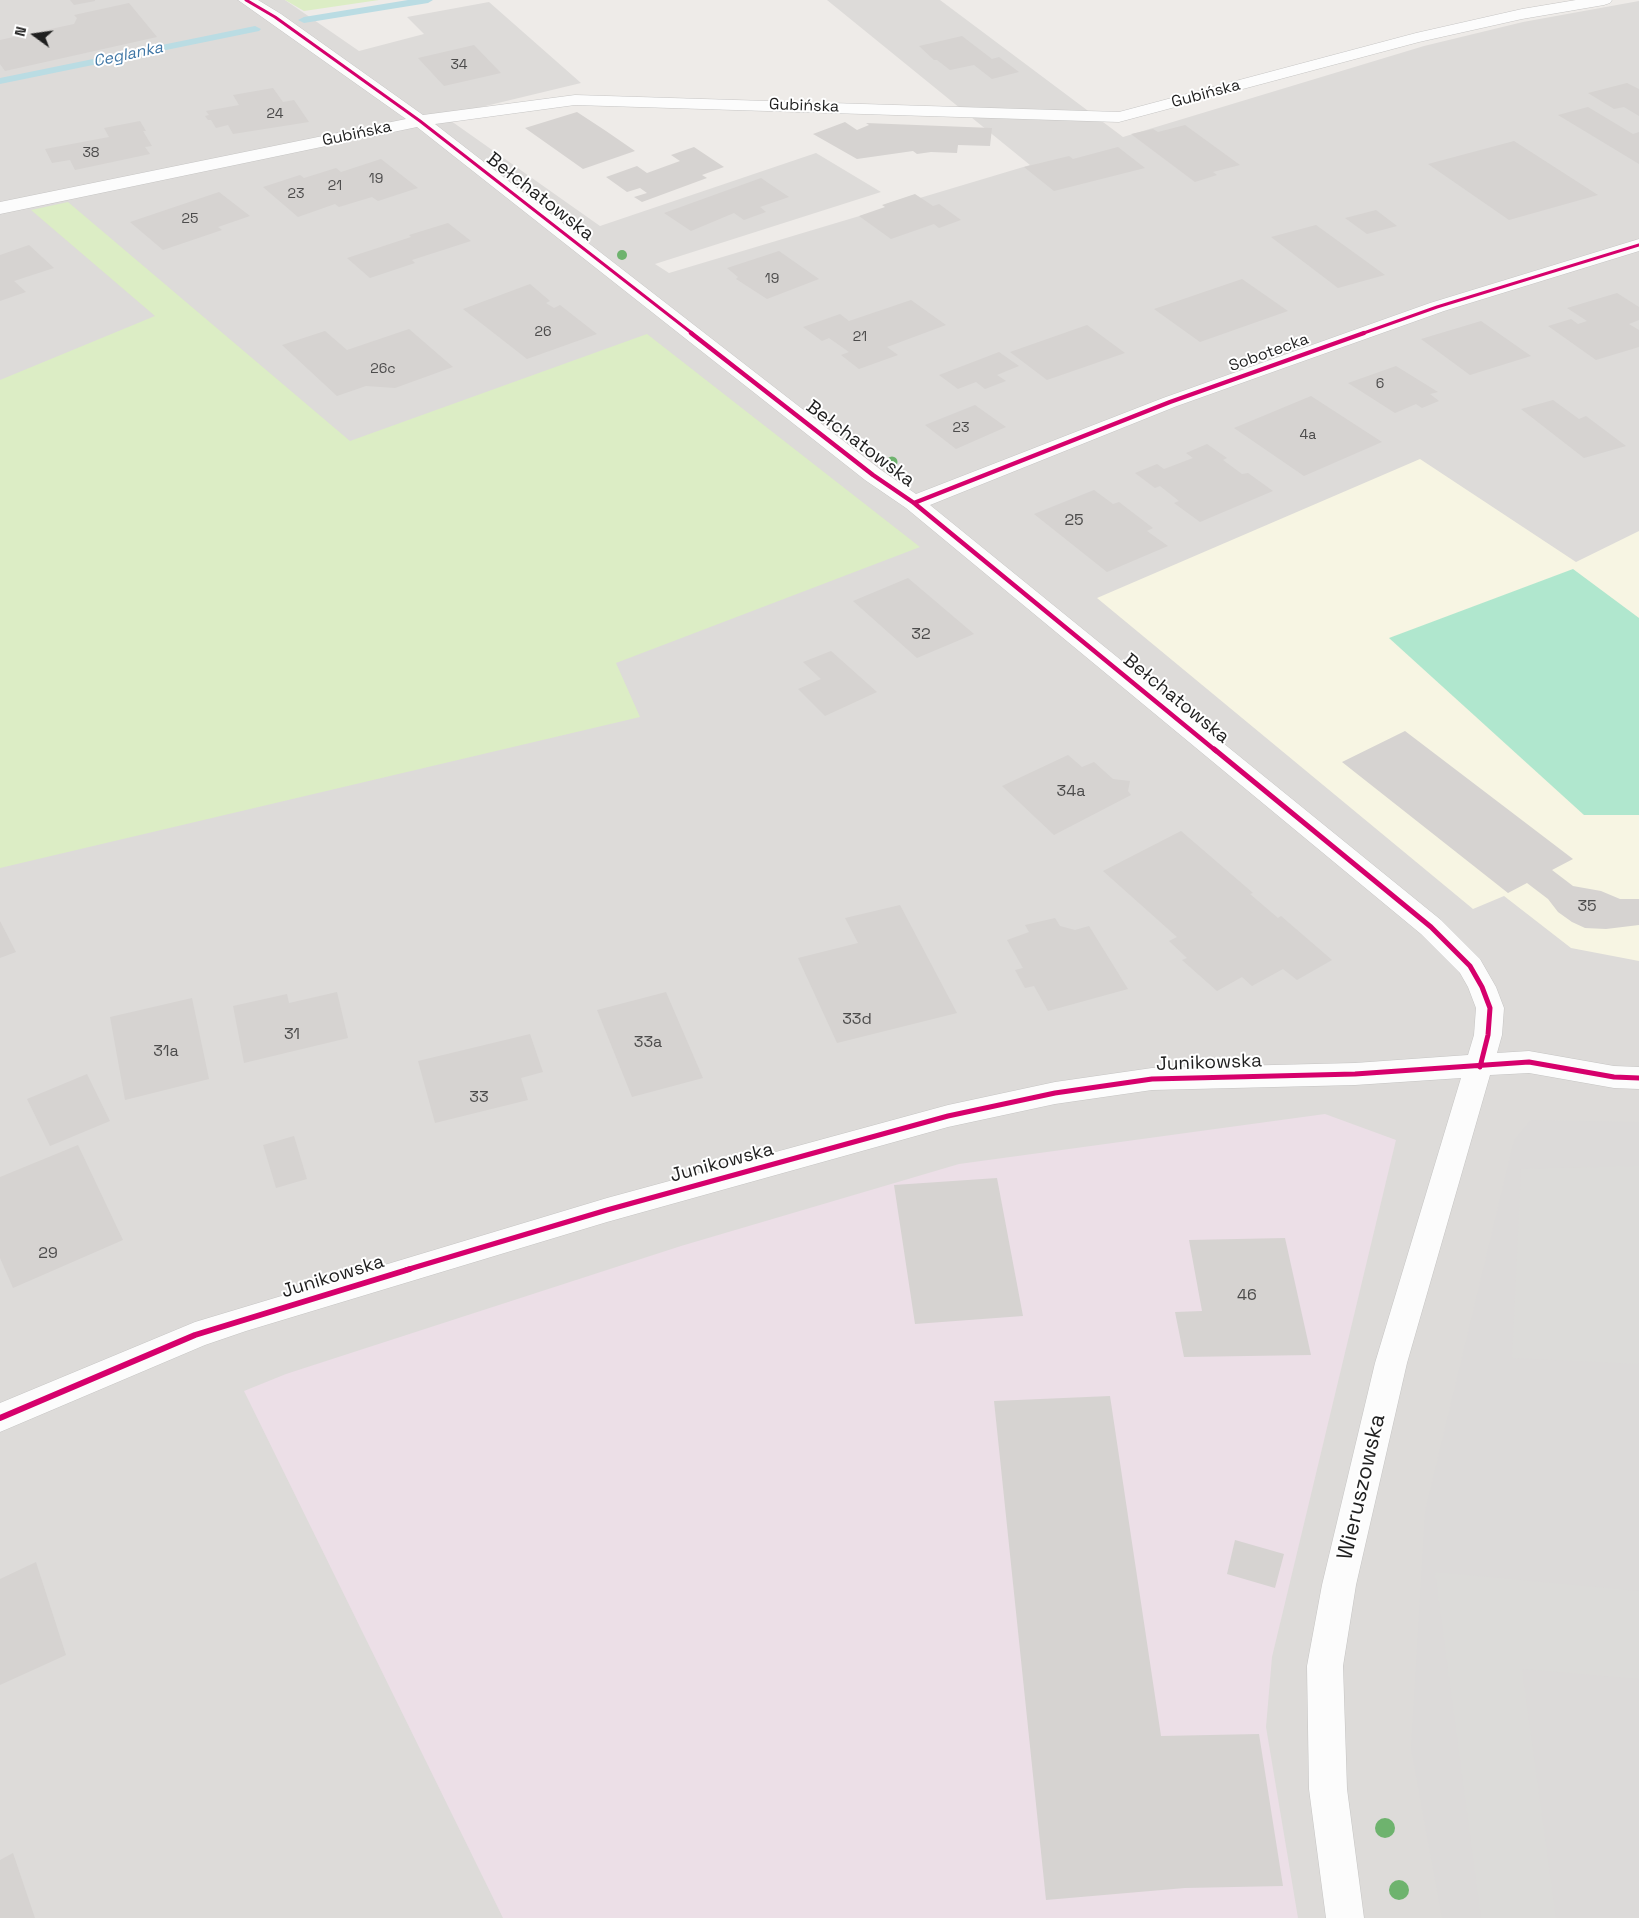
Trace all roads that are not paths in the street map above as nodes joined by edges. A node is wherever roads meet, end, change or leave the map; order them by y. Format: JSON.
{"nodes":[{"id":1,"x":246,"y":0,"type":"edge"},
{"id":2,"x":1604,"y":0,"type":"edge"},
{"id":3,"x":420,"y":122,"type":"junction"},
{"id":4,"x":0,"y":208,"type":"edge"},
{"id":5,"x":1639,"y":245,"type":"edge"},
{"id":6,"x":914,"y":503,"type":"junction"},
{"id":7,"x":1480,"y":1067,"type":"junction"},
{"id":8,"x":1639,"y":1078,"type":"edge"},
{"id":9,"x":0,"y":1418,"type":"edge"},
{"id":10,"x":1345,"y":1918,"type":"edge"}],
"edges":[{"from":1,"to":3,"type":"street","name":"Bełchatowska"},
{"from":2,"to":3,"type":"street","name":"Gubińska"},
{"from":3,"to":4,"type":"street","name":"Gubińska"},
{"from":3,"to":6,"type":"street","name":"Bełchatowska"},
{"from":5,"to":6,"type":"street","name":"Sobotecka"},
{"from":6,"to":7,"type":"street","name":"Bełchatowska"},
{"from":7,"to":8,"type":"street","name":"Junikowska"},
{"from":7,"to":9,"type":"street","name":"Junikowska"},
{"from":7,"to":10,"type":"street","name":"Wieruszowska"}]}
